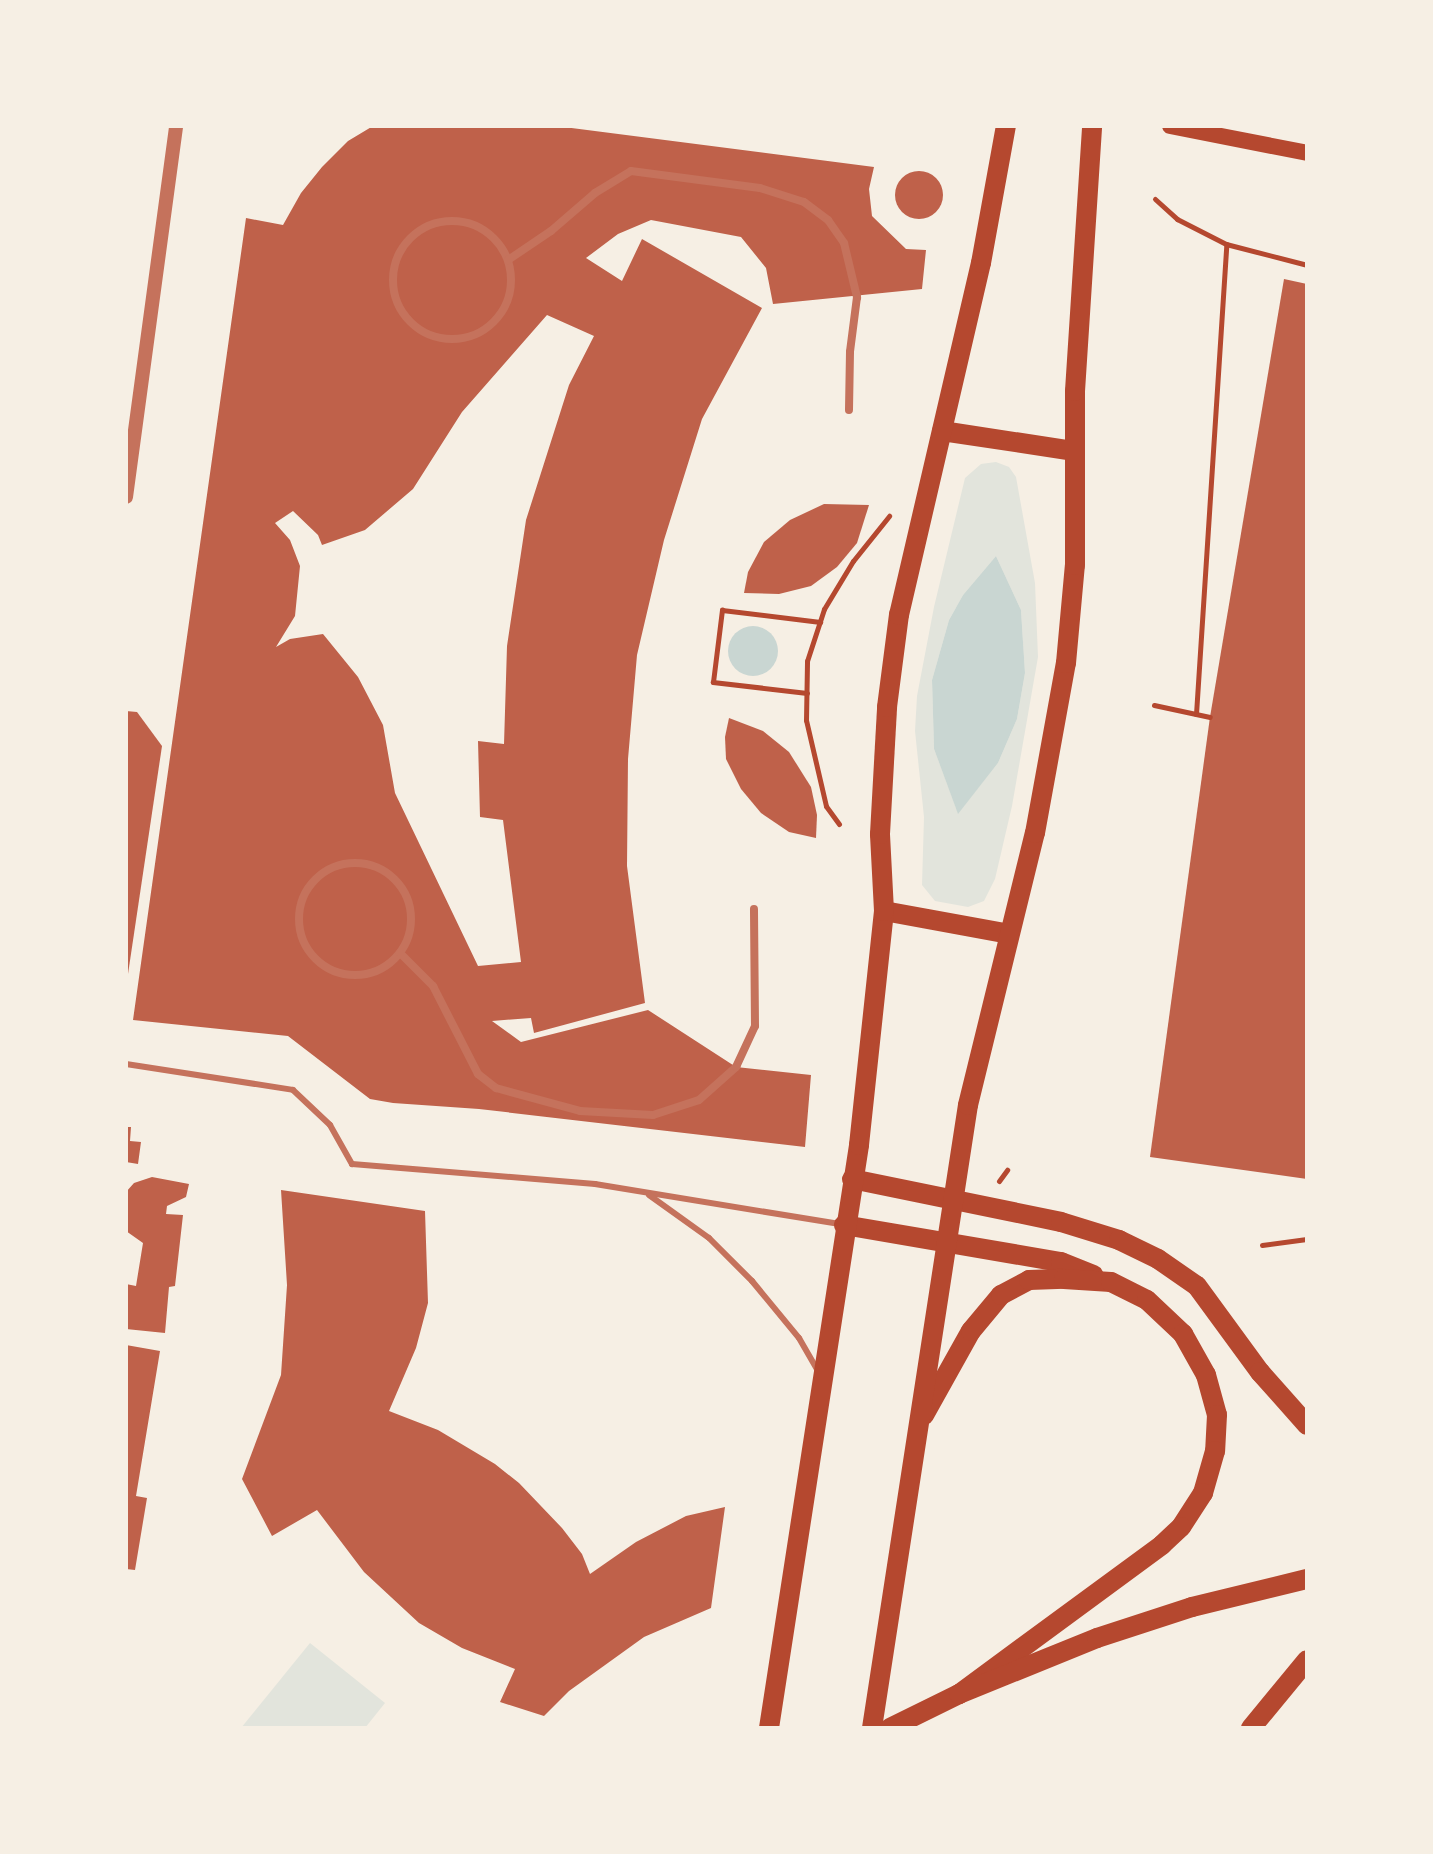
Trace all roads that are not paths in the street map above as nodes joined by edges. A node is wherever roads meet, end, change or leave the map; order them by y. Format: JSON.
{"nodes":[{"id":1,"x":176,"y":126,"type":"edge"},
{"id":2,"x":1006,"y":126,"type":"edge"},
{"id":3,"x":1092,"y":126,"type":"edge"},
{"id":4,"x":1170,"y":126,"type":"edge"},
{"id":5,"x":1307,"y":153,"type":"edge"},
{"id":6,"x":508,"y":260,"type":"junction"},
{"id":7,"x":849,"y":410,"type":"dead end"},
{"id":8,"x":942,"y":431,"type":"junction"},
{"id":9,"x":130,"y":440,"type":"edge"},
{"id":10,"x":1075,"y":451,"type":"junction"},
{"id":11,"x":126,"y":497,"type":"edge"},
{"id":12,"x":754,"y":909,"type":"dead end"},
{"id":13,"x":884,"y":911,"type":"junction"},
{"id":14,"x":1009,"y":934,"type":"junction"},
{"id":15,"x":400,"y":953,"type":"junction"},
{"id":16,"x":126,"y":1064,"type":"edge"},
{"id":17,"x":852,"y":1179,"type":"junction"},
{"id":18,"x":646,"y":1192,"type":"junction"},
{"id":19,"x":952,"y":1200,"type":"junction"},
{"id":20,"x":844,"y":1225,"type":"junction"},
{"id":21,"x":945,"y":1242,"type":"junction"},
{"id":22,"x":1111,"y":1282,"type":"junction"},
{"id":23,"x":822,"y":1377,"type":"junction"},
{"id":24,"x":1307,"y":1425,"type":"edge"},
{"id":25,"x":917,"y":1429,"type":"junction"},
{"id":26,"x":1307,"y":1579,"type":"edge"},
{"id":27,"x":1307,"y":1660,"type":"edge"},
{"id":28,"x":959,"y":1694,"type":"junction"},
{"id":29,"x":769,"y":1728,"type":"edge"},
{"id":30,"x":872,"y":1728,"type":"edge"},
{"id":31,"x":890,"y":1728,"type":"edge"},
{"id":32,"x":1251,"y":1728,"type":"edge"}],
"edges":[{"from":1,"to":9,"type":"street"},
{"from":2,"to":8,"type":"main road"},
{"from":3,"to":10,"type":"main road"},
{"from":4,"to":5,"type":"main road"},
{"from":6,"to":6,"type":"street"},
{"from":6,"to":7,"type":"street"},
{"from":8,"to":10,"type":"main road"},
{"from":8,"to":13,"type":"main road"},
{"from":9,"to":11,"type":"street"},
{"from":10,"to":14,"type":"main road"},
{"from":12,"to":15,"type":"street"},
{"from":13,"to":14,"type":"main road"},
{"from":13,"to":17,"type":"main road"},
{"from":14,"to":19,"type":"main road"},
{"from":15,"to":15,"type":"street"},
{"from":16,"to":18,"type":"lane"},
{"from":17,"to":19,"type":"main road"},
{"from":17,"to":20,"type":"main road"},
{"from":18,"to":20,"type":"lane"},
{"from":18,"to":23,"type":"lane"},
{"from":19,"to":21,"type":"main road"},
{"from":19,"to":24,"type":"main road"},
{"from":20,"to":21,"type":"main road"},
{"from":20,"to":23,"type":"main road"},
{"from":21,"to":22,"type":"main road"},
{"from":21,"to":25,"type":"main road"},
{"from":22,"to":25,"type":"main road"},
{"from":22,"to":28,"type":"main road"},
{"from":23,"to":29,"type":"main road"},
{"from":25,"to":30,"type":"main road"},
{"from":26,"to":28,"type":"main road"},
{"from":27,"to":32,"type":"main road"},
{"from":28,"to":31,"type":"main road"}]}
